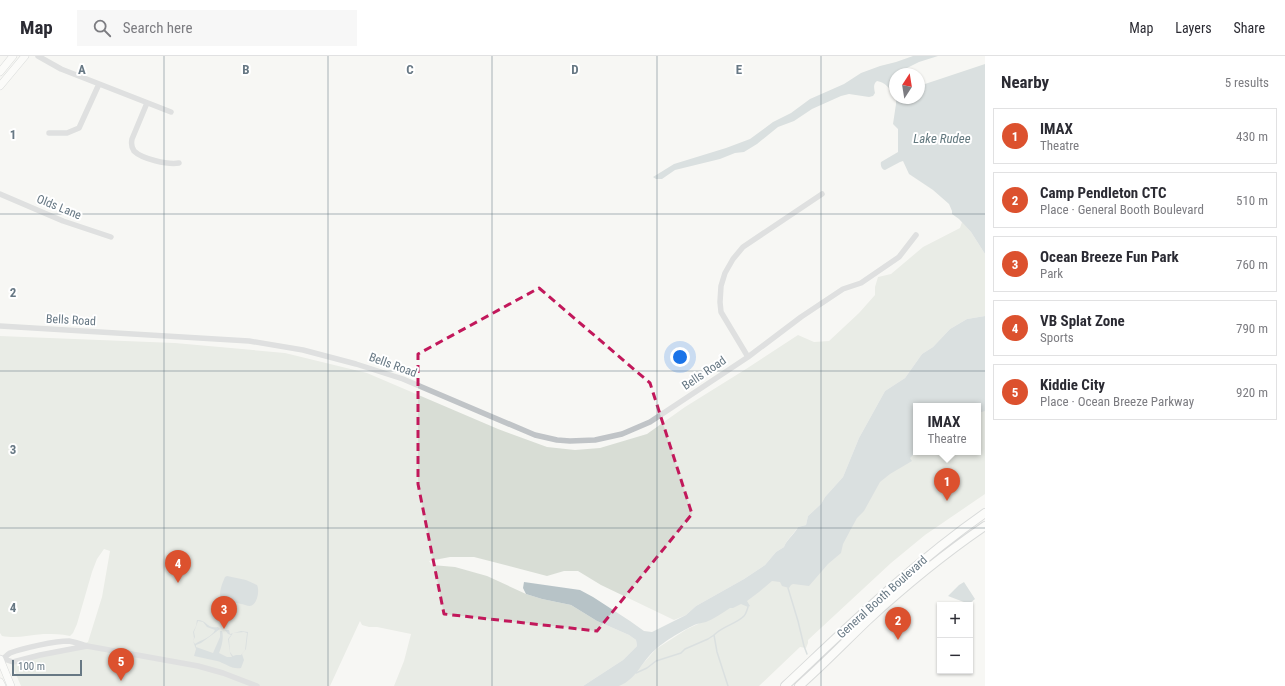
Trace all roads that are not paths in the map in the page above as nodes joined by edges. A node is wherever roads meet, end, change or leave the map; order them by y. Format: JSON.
{"nodes":[{"id":1,"x":13,"y":56,"type":"edge"},
{"id":2,"x":25,"y":56,"type":"edge"},
{"id":3,"x":38,"y":56,"type":"edge"},
{"id":4,"x":0,"y":72,"type":"edge"},
{"id":5,"x":99,"y":84,"type":"junction"},
{"id":6,"x":0,"y":86,"type":"edge"},
{"id":7,"x":147,"y":103,"type":"junction"},
{"id":8,"x":171,"y":112,"type":"dead end"},
{"id":9,"x":49,"y":133,"type":"dead end"},
{"id":10,"x":179,"y":163,"type":"dead end"},
{"id":11,"x":0,"y":194,"type":"edge"},
{"id":12,"x":822,"y":194,"type":"dead end"},
{"id":13,"x":916,"y":235,"type":"dead end"},
{"id":14,"x":111,"y":237,"type":"dead end"},
{"id":15,"x":0,"y":326,"type":"edge"},
{"id":16,"x":748,"y":357,"type":"junction"},
{"id":17,"x":985,"y":514,"type":"edge"},
{"id":18,"x":985,"y":526,"type":"edge"},
{"id":19,"x":87,"y":646,"type":"junction"},
{"id":20,"x":1,"y":659,"type":"edge"},
{"id":21,"x":0,"y":682,"type":"edge"},
{"id":22,"x":2,"y":686,"type":"edge"},
{"id":23,"x":11,"y":686,"type":"edge"},
{"id":24,"x":257,"y":686,"type":"edge"},
{"id":25,"x":784,"y":686,"type":"edge"},
{"id":26,"x":799,"y":686,"type":"edge"}],
"edges":[{"from":1,"to":4,"type":"main road"},
{"from":2,"to":6,"type":"main road"},
{"from":3,"to":5,"type":"street"},
{"from":5,"to":7,"type":"street"},
{"from":5,"to":9,"type":"street"},
{"from":7,"to":8,"type":"street"},
{"from":7,"to":10,"type":"street"},
{"from":11,"to":14,"type":"street","name":"Olds Lane"},
{"from":12,"to":16,"type":"street"},
{"from":13,"to":16,"type":"street","name":"Bells Road"},
{"from":15,"to":16,"type":"street","name":"Bells Road"},
{"from":17,"to":25,"type":"highway","name":"General Booth Boulevard"},
{"from":18,"to":26,"type":"highway","name":"General Booth Boulevard"},
{"from":19,"to":20,"type":"street"},
{"from":19,"to":20,"type":"street"},
{"from":19,"to":24,"type":"street"},
{"from":20,"to":23,"type":"main road"},
{"from":21,"to":22,"type":"main road"}]}
